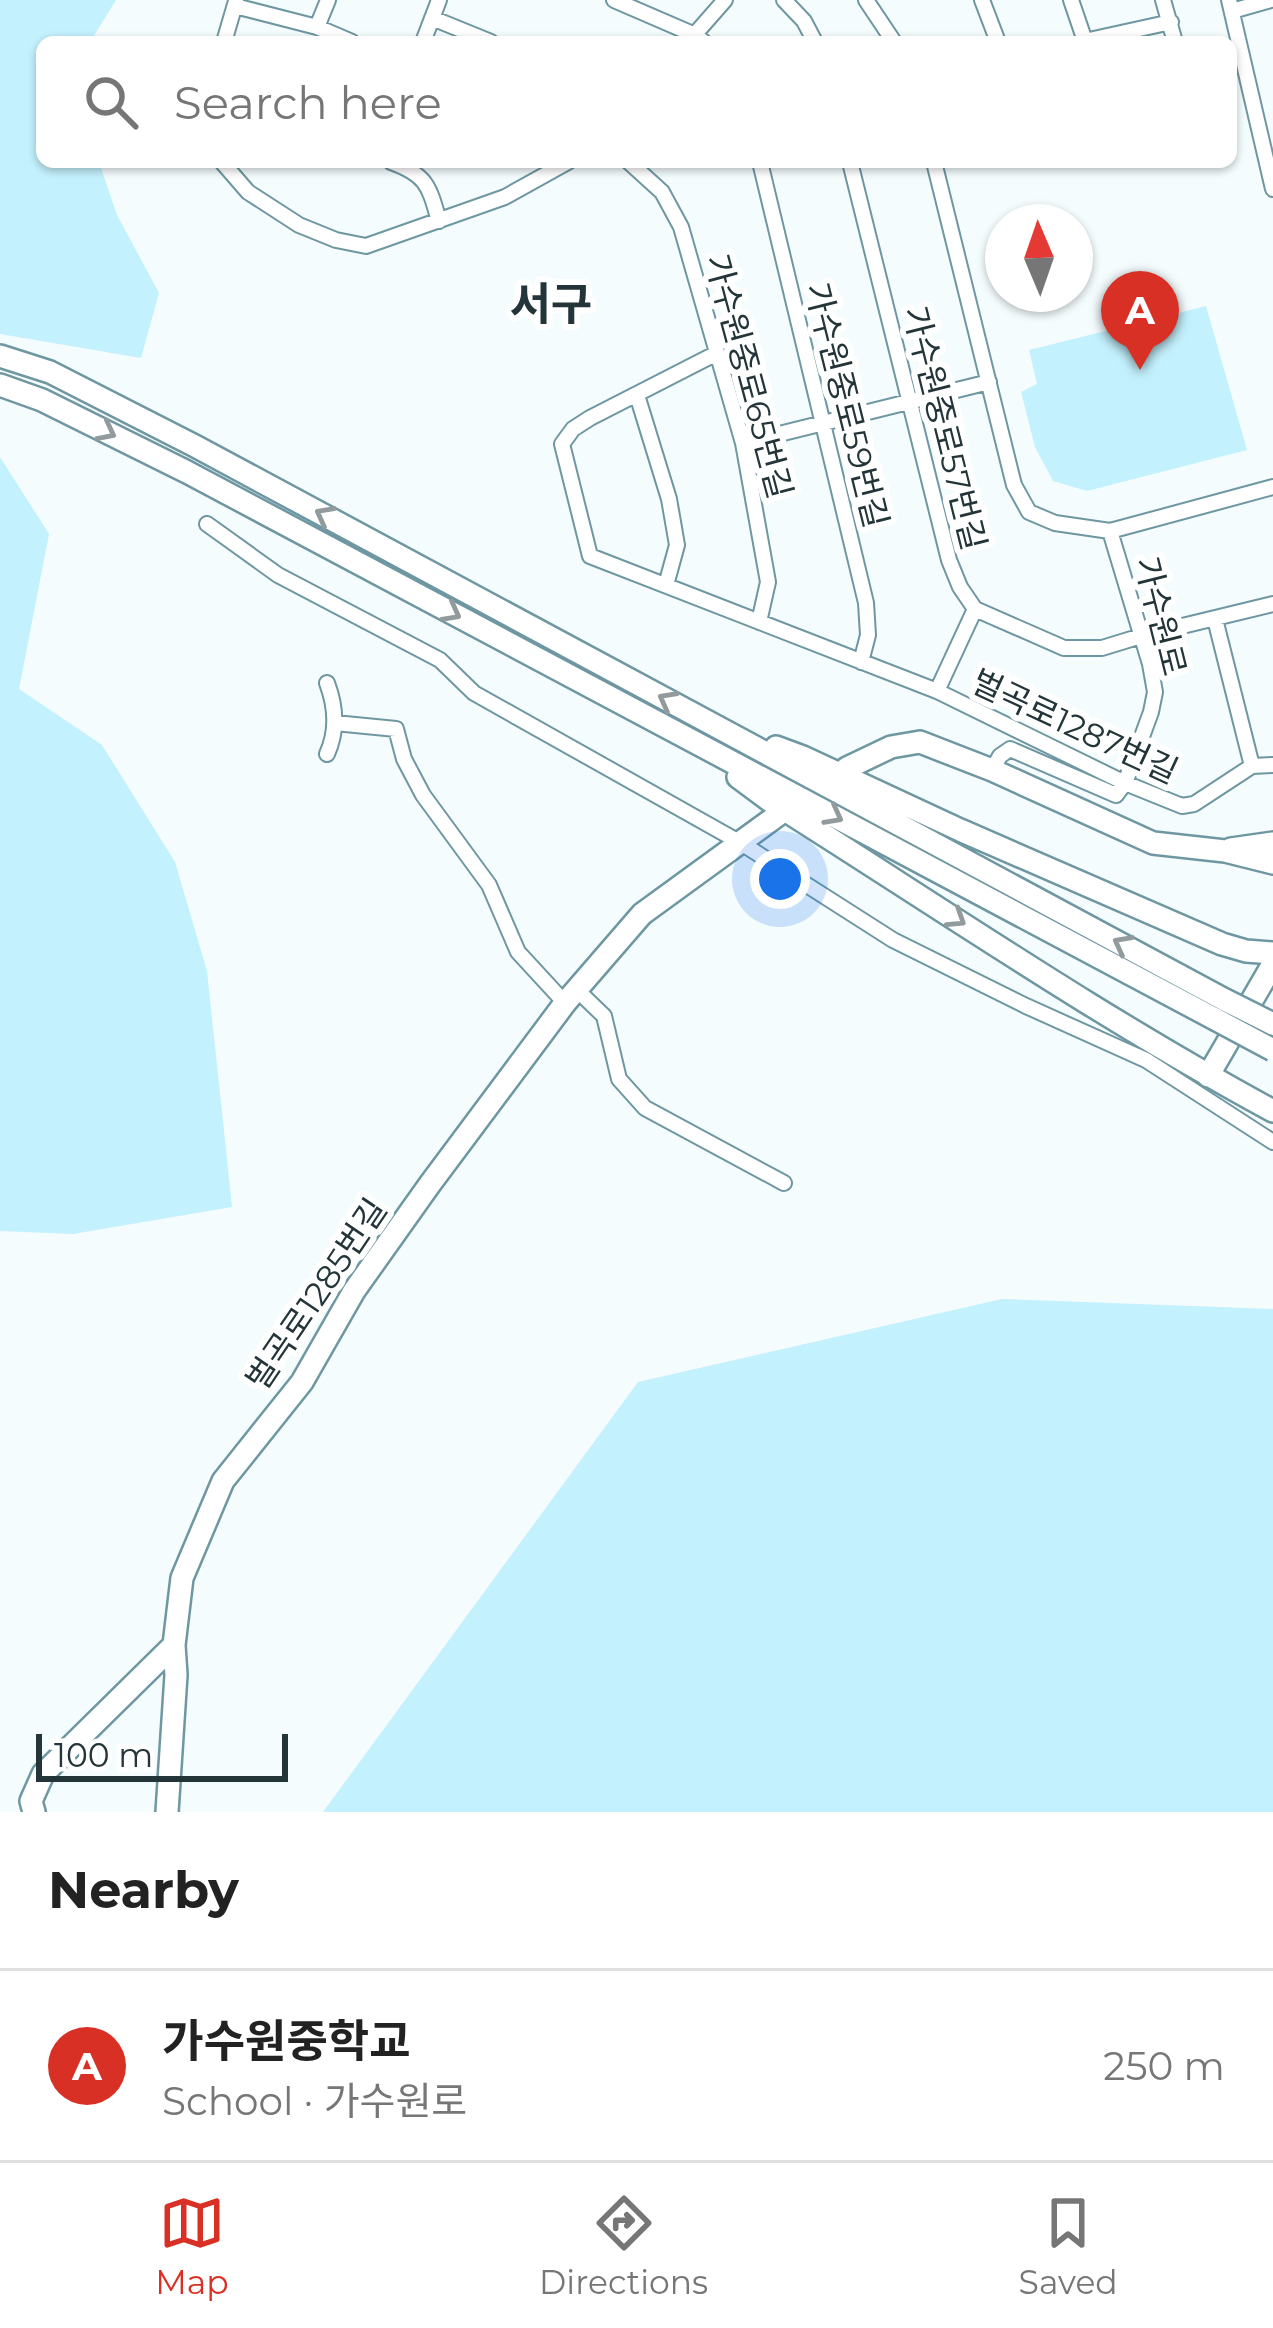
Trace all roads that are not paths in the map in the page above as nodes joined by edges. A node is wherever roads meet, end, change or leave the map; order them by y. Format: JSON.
{"nodes":[{"id":1,"x":328,"y":0,"type":"edge"},
{"id":2,"x":439,"y":0,"type":"edge"},
{"id":3,"x":614,"y":0,"type":"edge"},
{"id":4,"x":725,"y":0,"type":"edge"},
{"id":5,"x":784,"y":0,"type":"edge"},
{"id":6,"x":866,"y":0,"type":"edge"},
{"id":7,"x":982,"y":0,"type":"edge"},
{"id":8,"x":1071,"y":0,"type":"edge"},
{"id":9,"x":1163,"y":0,"type":"edge"},
{"id":10,"x":1271,"y":0,"type":"edge"},
{"id":11,"x":236,"y":3,"type":"edge"},
{"id":12,"x":1231,"y":6,"type":"edge"},
{"id":13,"x":432,"y":18,"type":"junction"},
{"id":14,"x":1171,"y":22,"type":"junction"},
{"id":15,"x":317,"y":27,"type":"junction"},
{"id":16,"x":226,"y":36,"type":"edge"},
{"id":17,"x":338,"y":36,"type":"edge"},
{"id":18,"x":425,"y":36,"type":"edge"},
{"id":19,"x":476,"y":36,"type":"edge"},
{"id":20,"x":688,"y":36,"type":"edge"},
{"id":21,"x":699,"y":36,"type":"edge"},
{"id":22,"x":812,"y":36,"type":"edge"},
{"id":23,"x":890,"y":36,"type":"edge"},
{"id":24,"x":996,"y":36,"type":"edge"},
{"id":25,"x":1081,"y":36,"type":"edge"},
{"id":26,"x":1105,"y":36,"type":"edge"},
{"id":27,"x":1174,"y":36,"type":"edge"},
{"id":28,"x":227,"y":168,"type":"edge"},
{"id":29,"x":409,"y":168,"type":"edge"},
{"id":30,"x":557,"y":168,"type":"edge"},
{"id":31,"x":636,"y":168,"type":"edge"},
{"id":32,"x":761,"y":168,"type":"edge"},
{"id":33,"x":851,"y":168,"type":"edge"},
{"id":34,"x":936,"y":168,"type":"edge"},
{"id":35,"x":1273,"y":189,"type":"edge"},
{"id":36,"x":439,"y":221,"type":"junction"},
{"id":37,"x":717,"y":353,"type":"junction"},
{"id":38,"x":0,"y":356,"type":"edge"},
{"id":39,"x":989,"y":382,"type":"junction"},
{"id":40,"x":0,"y":385,"type":"edge"},
{"id":41,"x":637,"y":395,"type":"junction"},
{"id":42,"x":909,"y":402,"type":"junction"},
{"id":43,"x":823,"y":423,"type":"junction"},
{"id":44,"x":743,"y":443,"type":"junction"},
{"id":45,"x":1273,"y":487,"type":"edge"},
{"id":46,"x":207,"y":524,"type":"dead end"},
{"id":47,"x":1110,"y":530,"type":"junction"},
{"id":48,"x":666,"y":585,"type":"junction"},
{"id":49,"x":1273,"y":604,"type":"edge"},
{"id":50,"x":975,"y":609,"type":"junction"},
{"id":51,"x":1215,"y":619,"type":"junction"},
{"id":52,"x":759,"y":622,"type":"junction"},
{"id":53,"x":1141,"y":635,"type":"junction"},
{"id":54,"x":862,"y":662,"type":"junction"},
{"id":55,"x":327,"y":683,"type":"dead end"},
{"id":56,"x":937,"y":691,"type":"junction"},
{"id":57,"x":335,"y":724,"type":"junction"},
{"id":58,"x":715,"y":726,"type":"junction"},
{"id":59,"x":685,"y":737,"type":"junction"},
{"id":60,"x":327,"y":754,"type":"dead end"},
{"id":61,"x":1273,"y":765,"type":"edge"},
{"id":62,"x":1252,"y":766,"type":"junction"},
{"id":63,"x":847,"y":768,"type":"dead end"},
{"id":64,"x":992,"y":770,"type":"junction"},
{"id":65,"x":1125,"y":784,"type":"junction"},
{"id":66,"x":778,"y":815,"type":"dead end"},
{"id":67,"x":740,"y":843,"type":"junction"},
{"id":68,"x":1273,"y":843,"type":"edge"},
{"id":69,"x":1225,"y":851,"type":"junction"},
{"id":70,"x":1273,"y":862,"type":"edge"},
{"id":71,"x":1273,"y":953,"type":"edge"},
{"id":72,"x":1273,"y":964,"type":"edge"},
{"id":73,"x":571,"y":996,"type":"junction"},
{"id":74,"x":1220,"y":1010,"type":"junction"},
{"id":75,"x":1273,"y":1024,"type":"edge"},
{"id":76,"x":1273,"y":1050,"type":"edge"},
{"id":77,"x":1208,"y":1076,"type":"junction"},
{"id":78,"x":1273,"y":1111,"type":"edge"},
{"id":79,"x":1273,"y":1142,"type":"edge"},
{"id":80,"x":784,"y":1183,"type":"dead end"},
{"id":81,"x":174,"y":1645,"type":"junction"},
{"id":82,"x":34,"y":1812,"type":"edge"},
{"id":83,"x":167,"y":1812,"type":"edge"}],
"edges":[{"from":1,"to":15,"type":"street"},
{"from":2,"to":13,"type":"street"},
{"from":3,"to":20,"type":"street"},
{"from":4,"to":21,"type":"street"},
{"from":5,"to":22,"type":"street"},
{"from":6,"to":23,"type":"street"},
{"from":7,"to":24,"type":"street"},
{"from":8,"to":25,"type":"street"},
{"from":9,"to":14,"type":"street"},
{"from":10,"to":12,"type":"street"},
{"from":11,"to":15,"type":"street"},
{"from":11,"to":16,"type":"street"},
{"from":12,"to":35,"type":"street"},
{"from":13,"to":18,"type":"street"},
{"from":13,"to":19,"type":"street"},
{"from":14,"to":26,"type":"street"},
{"from":14,"to":27,"type":"street"},
{"from":15,"to":17,"type":"street"},
{"from":28,"to":36,"type":"street"},
{"from":29,"to":36,"type":"street"},
{"from":30,"to":36,"type":"street"},
{"from":31,"to":37,"type":"street","name":"가수원중로65번길"},
{"from":32,"to":43,"type":"street","name":"가수원중로59번길"},
{"from":33,"to":42,"type":"street","name":"가수원중로57번길"},
{"from":34,"to":39,"type":"street","name":"가수원로"},
{"from":37,"to":41,"type":"street","name":"벌곡로1287번길"},
{"from":37,"to":44,"type":"street","name":"가수원중로65번길"},
{"from":58,"to":38,"type":"main road","one_way":true},
{"from":39,"to":42,"type":"street"},
{"from":39,"to":47,"type":"street","name":"가수원로"},
{"from":40,"to":59,"type":"main road","one_way":true},
{"from":41,"to":48,"type":"street"},
{"from":41,"to":48,"type":"street","name":"벌곡로1287번길"},
{"from":42,"to":43,"type":"street"},
{"from":42,"to":50,"type":"street","name":"가수원중로57번길"},
{"from":43,"to":44,"type":"street"},
{"from":43,"to":54,"type":"street","name":"가수원중로59번길"},
{"from":44,"to":52,"type":"street","name":"가수원중로65번길"},
{"from":45,"to":47,"type":"street","name":"가수원로"},
{"from":46,"to":67,"type":"street"},
{"from":47,"to":53,"type":"street","name":"가수원로"},
{"from":48,"to":52,"type":"street","name":"벌곡로1287번길"},
{"from":49,"to":51,"type":"street"},
{"from":50,"to":53,"type":"street"},
{"from":50,"to":56,"type":"street","name":"벌곡로1287번길"},
{"from":51,"to":53,"type":"street"},
{"from":51,"to":62,"type":"street"},
{"from":52,"to":54,"type":"street","name":"벌곡로1287번길"},
{"from":53,"to":65,"type":"street","name":"가수원로"},
{"from":54,"to":56,"type":"street","name":"벌곡로1287번길"},
{"from":55,"to":57,"type":"street"},
{"from":56,"to":65,"type":"street","name":"벌곡로1287번길"},
{"from":57,"to":60,"type":"street"},
{"from":57,"to":73,"type":"street"},
{"from":58,"to":71,"type":"main road"},
{"from":74,"to":58,"type":"main road","one_way":true},
{"from":59,"to":74,"type":"main road","one_way":true},
{"from":59,"to":77,"type":"main road","one_way":true},
{"from":61,"to":62,"type":"street","name":"벌곡로1287번길"},
{"from":62,"to":65,"type":"street","name":"벌곡로1287번길"},
{"from":63,"to":64,"type":"main road"},
{"from":64,"to":65,"type":"street"},
{"from":64,"to":69,"type":"main road"},
{"from":66,"to":67,"type":"main road","name":"벌곡로1285번길"},
{"from":67,"to":73,"type":"main road","name":"벌곡로1285번길"},
{"from":67,"to":79,"type":"street"},
{"from":68,"to":69,"type":"main road"},
{"from":69,"to":70,"type":"main road"},
{"from":72,"to":77,"type":"main road"},
{"from":73,"to":80,"type":"street"},
{"from":73,"to":81,"type":"main road","name":"벌곡로1285번길"},
{"from":74,"to":75,"type":"main road","bridge":true},
{"from":74,"to":76,"type":"main road","bridge":true},
{"from":77,"to":78,"type":"main road"},
{"from":81,"to":82,"type":"main road"},
{"from":81,"to":83,"type":"main road","name":"벌곡로1285번길"}]}
